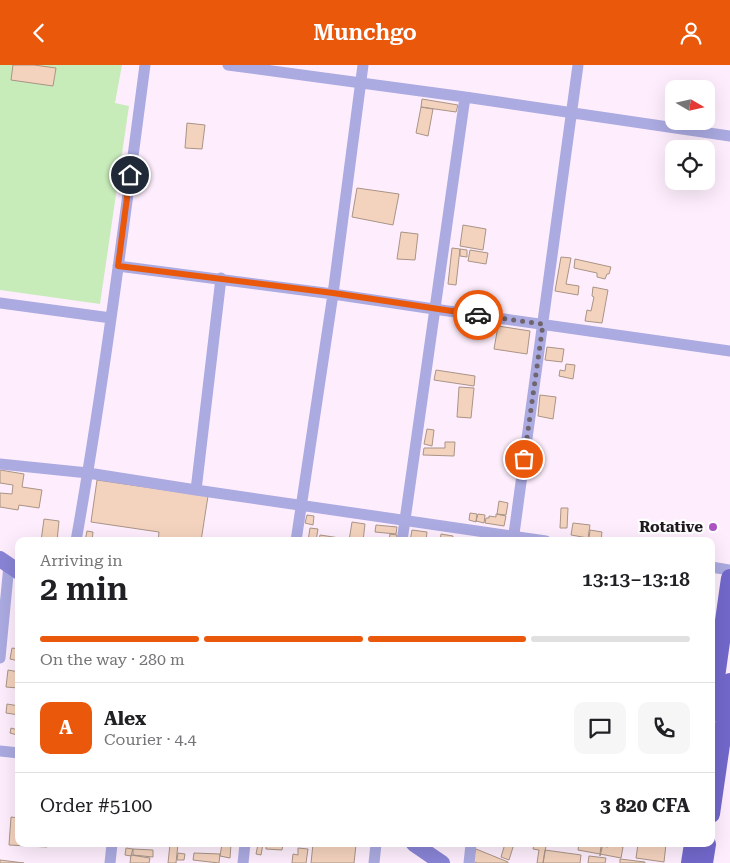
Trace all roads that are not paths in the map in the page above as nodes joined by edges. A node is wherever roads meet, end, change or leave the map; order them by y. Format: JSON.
{"nodes":[{"id":1,"x":144,"y":65,"type":"edge"},
{"id":2,"x":228,"y":65,"type":"edge"},
{"id":3,"x":362,"y":65,"type":"edge"},
{"id":4,"x":578,"y":65,"type":"edge"},
{"id":5,"x":360,"y":82,"type":"junction"},
{"id":6,"x":465,"y":97,"type":"junction"},
{"id":7,"x":571,"y":113,"type":"junction"},
{"id":8,"x":730,"y":137,"type":"edge"},
{"id":9,"x":118,"y":266,"type":"junction"},
{"id":10,"x":221,"y":278,"type":"junction"},
{"id":11,"x":333,"y":293,"type":"junction"},
{"id":12,"x":0,"y":303,"type":"edge"},
{"id":13,"x":434,"y":309,"type":"junction"},
{"id":14,"x":111,"y":318,"type":"junction"},
{"id":15,"x":543,"y":324,"type":"junction"},
{"id":16,"x":730,"y":351,"type":"edge"},
{"id":17,"x":0,"y":463,"type":"edge"},
{"id":18,"x":88,"y":473,"type":"junction"},
{"id":19,"x":196,"y":490,"type":"junction"},
{"id":20,"x":301,"y":505,"type":"junction"},
{"id":21,"x":405,"y":520,"type":"junction"},
{"id":22,"x":77,"y":537,"type":"edge"},
{"id":23,"x":297,"y":537,"type":"edge"},
{"id":24,"x":403,"y":537,"type":"edge"},
{"id":25,"x":502,"y":537,"type":"edge"},
{"id":26,"x":513,"y":537,"type":"edge"},
{"id":27,"x":9,"y":565,"type":"edge"},
{"id":28,"x":715,"y":567,"type":"edge"},
{"id":29,"x":730,"y":569,"type":"edge"},
{"id":30,"x":730,"y":578,"type":"edge"},
{"id":31,"x":0,"y":658,"type":"edge"},
{"id":32,"x":730,"y":682,"type":"edge"},
{"id":33,"x":715,"y":685,"type":"edge"},
{"id":34,"x":0,"y":751,"type":"edge"},
{"id":35,"x":15,"y":753,"type":"edge"},
{"id":36,"x":715,"y":773,"type":"edge"},
{"id":37,"x":112,"y":847,"type":"edge"},
{"id":38,"x":245,"y":847,"type":"edge"},
{"id":39,"x":376,"y":847,"type":"edge"},
{"id":40,"x":418,"y":847,"type":"edge"},
{"id":41,"x":471,"y":847,"type":"edge"},
{"id":42,"x":693,"y":847,"type":"edge"},
{"id":43,"x":707,"y":847,"type":"edge"},
{"id":44,"x":110,"y":863,"type":"edge"},
{"id":45,"x":242,"y":863,"type":"edge"},
{"id":46,"x":374,"y":863,"type":"edge"},
{"id":47,"x":442,"y":863,"type":"edge"},
{"id":48,"x":468,"y":863,"type":"edge"},
{"id":49,"x":690,"y":863,"type":"edge"},
{"id":50,"x":704,"y":863,"type":"edge"}],
"edges":[{"from":1,"to":9,"type":"street"},
{"from":2,"to":5,"type":"street"},
{"from":3,"to":5,"type":"street"},
{"from":4,"to":7,"type":"street"},
{"from":5,"to":6,"type":"street"},
{"from":5,"to":11,"type":"street"},
{"from":6,"to":7,"type":"street"},
{"from":6,"to":13,"type":"street"},
{"from":7,"to":8,"type":"street"},
{"from":7,"to":15,"type":"street"},
{"from":9,"to":10,"type":"street"},
{"from":9,"to":14,"type":"street"},
{"from":10,"to":11,"type":"street"},
{"from":10,"to":19,"type":"street"},
{"from":11,"to":13,"type":"street"},
{"from":11,"to":20,"type":"street"},
{"from":12,"to":14,"type":"street"},
{"from":13,"to":15,"type":"street"},
{"from":13,"to":21,"type":"street"},
{"from":14,"to":18,"type":"street"},
{"from":15,"to":16,"type":"street"},
{"from":15,"to":26,"type":"street"},
{"from":17,"to":18,"type":"street"},
{"from":18,"to":19,"type":"street"},
{"from":18,"to":22,"type":"street"},
{"from":19,"to":20,"type":"street"},
{"from":20,"to":21,"type":"street"},
{"from":20,"to":23,"type":"street"},
{"from":21,"to":24,"type":"street"},
{"from":21,"to":25,"type":"street"},
{"from":27,"to":31,"type":"street"},
{"from":28,"to":29,"type":"street"},
{"from":30,"to":33,"type":"main road"},
{"from":32,"to":36,"type":"main road"},
{"from":34,"to":35,"type":"street"},
{"from":37,"to":44,"type":"street"},
{"from":38,"to":45,"type":"street"},
{"from":39,"to":46,"type":"street"},
{"from":40,"to":47,"type":"street"},
{"from":41,"to":48,"type":"street"},
{"from":42,"to":49,"type":"main road"},
{"from":43,"to":50,"type":"main road"}]}
